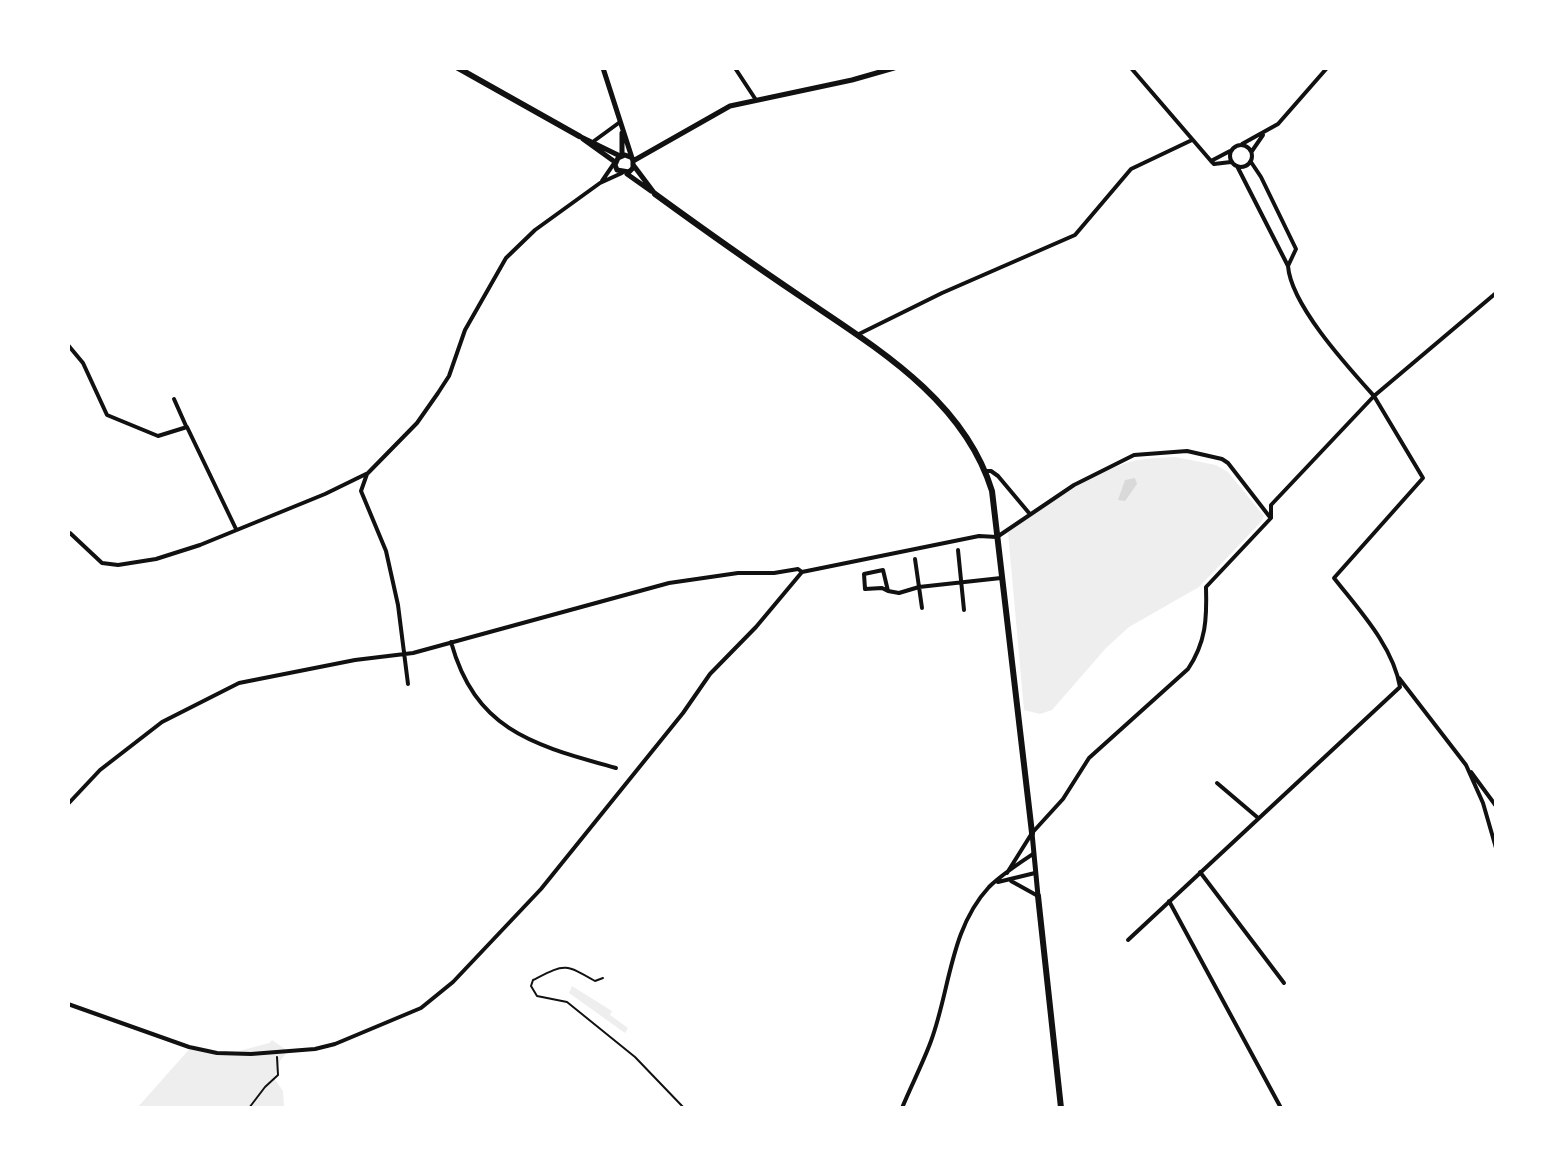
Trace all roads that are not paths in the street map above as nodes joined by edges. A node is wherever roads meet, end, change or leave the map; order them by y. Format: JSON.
{"nodes":[{"id":1,"x":458,"y":68,"type":"edge"},
{"id":2,"x":603,"y":68,"type":"edge"},
{"id":3,"x":735,"y":68,"type":"edge"},
{"id":4,"x":894,"y":68,"type":"edge"},
{"id":5,"x":1131,"y":68,"type":"edge"},
{"id":6,"x":1327,"y":68,"type":"edge"},
{"id":7,"x":871,"y":71,"type":"edge"},
{"id":8,"x":756,"y":100,"type":"junction"},
{"id":9,"x":620,"y":122,"type":"junction"},
{"id":10,"x":623,"y":132,"type":"junction"},
{"id":11,"x":1264,"y":133,"type":"junction"},
{"id":12,"x":579,"y":136,"type":"junction"},
{"id":13,"x":1192,"y":140,"type":"junction"},
{"id":14,"x":594,"y":141,"type":"junction"},
{"id":15,"x":1242,"y":144,"type":"junction"},
{"id":16,"x":1231,"y":151,"type":"junction"},
{"id":17,"x":1252,"y":152,"type":"junction"},
{"id":18,"x":619,"y":158,"type":"junction"},
{"id":19,"x":633,"y":161,"type":"junction"},
{"id":20,"x":1211,"y":161,"type":"junction"},
{"id":21,"x":1231,"y":162,"type":"junction"},
{"id":22,"x":1251,"y":162,"type":"junction"},
{"id":23,"x":1237,"y":166,"type":"junction"},
{"id":24,"x":624,"y":173,"type":"junction"},
{"id":25,"x":600,"y":183,"type":"junction"},
{"id":26,"x":655,"y":194,"type":"junction"},
{"id":27,"x":1288,"y":266,"type":"junction"},
{"id":28,"x":1496,"y":293,"type":"edge"},
{"id":29,"x":859,"y":334,"type":"junction"},
{"id":30,"x":68,"y":345,"type":"edge"},
{"id":31,"x":1374,"y":396,"type":"junction"},
{"id":32,"x":174,"y":399,"type":"dead end"},
{"id":33,"x":187,"y":427,"type":"junction"},
{"id":34,"x":986,"y":471,"type":"junction"},
{"id":35,"x":368,"y":473,"type":"junction"},
{"id":36,"x":1029,"y":513,"type":"junction"},
{"id":37,"x":1271,"y":518,"type":"junction"},
{"id":38,"x":236,"y":529,"type":"junction"},
{"id":39,"x":70,"y":533,"type":"dead end"},
{"id":40,"x":997,"y":537,"type":"junction"},
{"id":41,"x":958,"y":550,"type":"dead end"},
{"id":42,"x":915,"y":559,"type":"dead end"},
{"id":43,"x":802,"y":572,"type":"junction"},
{"id":44,"x":1001,"y":578,"type":"junction"},
{"id":45,"x":962,"y":582,"type":"junction"},
{"id":46,"x":919,"y":587,"type":"junction"},
{"id":47,"x":888,"y":591,"type":"junction"},
{"id":48,"x":922,"y":608,"type":"dead end"},
{"id":49,"x":964,"y":610,"type":"dead end"},
{"id":50,"x":451,"y":641,"type":"junction"},
{"id":51,"x":403,"y":653,"type":"junction"},
{"id":52,"x":1398,"y":676,"type":"junction"},
{"id":53,"x":408,"y":684,"type":"dead end"},
{"id":54,"x":1466,"y":765,"type":"junction"},
{"id":55,"x":616,"y":768,"type":"dead end"},
{"id":56,"x":1217,"y":783,"type":"dead end"},
{"id":57,"x":68,"y":804,"type":"edge"},
{"id":58,"x":1496,"y":806,"type":"edge"},
{"id":59,"x":1257,"y":817,"type":"junction"},
{"id":60,"x":1032,"y":833,"type":"junction"},
{"id":61,"x":1496,"y":848,"type":"edge"},
{"id":62,"x":1033,"y":854,"type":"junction"},
{"id":63,"x":1200,"y":872,"type":"junction"},
{"id":64,"x":1007,"y":873,"type":"junction"},
{"id":65,"x":1035,"y":873,"type":"junction"},
{"id":66,"x":1008,"y":880,"type":"junction"},
{"id":67,"x":996,"y":882,"type":"junction"},
{"id":68,"x":1038,"y":896,"type":"junction"},
{"id":69,"x":1169,"y":901,"type":"junction"},
{"id":70,"x":1128,"y":940,"type":"dead end"},
{"id":71,"x":603,"y":978,"type":"dead end"},
{"id":72,"x":1284,"y":983,"type":"dead end"},
{"id":73,"x":68,"y":1004,"type":"edge"},
{"id":74,"x":684,"y":1108,"type":"edge"},
{"id":75,"x":902,"y":1108,"type":"edge"},
{"id":76,"x":1061,"y":1108,"type":"edge"},
{"id":77,"x":1281,"y":1108,"type":"edge"}],
"edges":[{"from":1,"to":12,"type":"main road"},
{"from":2,"to":9,"type":"street"},
{"from":3,"to":8,"type":"street"},
{"from":4,"to":7,"type":"street"},
{"from":5,"to":13,"type":"street"},
{"from":6,"to":11,"type":"street"},
{"from":7,"to":8,"type":"street"},
{"from":8,"to":19,"type":"street"},
{"from":9,"to":10,"type":"street"},
{"from":9,"to":14,"type":"street"},
{"from":10,"to":18,"type":"street"},
{"from":10,"to":19,"type":"street"},
{"from":11,"to":15,"type":"street"},
{"from":11,"to":17,"type":"street"},
{"from":12,"to":14,"type":"street"},
{"from":12,"to":18,"type":"street"},
{"from":13,"to":20,"type":"street"},
{"from":13,"to":29,"type":"street"},
{"from":14,"to":18,"type":"street"},
{"from":15,"to":16,"type":"street"},
{"from":15,"to":17,"type":"street"},
{"from":16,"to":20,"type":"street"},
{"from":16,"to":21,"type":"street"},
{"from":17,"to":22,"type":"street"},
{"from":18,"to":19,"type":"street"},
{"from":18,"to":24,"type":"street"},
{"from":18,"to":25,"type":"street"},
{"from":19,"to":24,"type":"street"},
{"from":19,"to":26,"type":"street"},
{"from":20,"to":21,"type":"street"},
{"from":21,"to":23,"type":"street"},
{"from":22,"to":23,"type":"street"},
{"from":22,"to":27,"type":"street"},
{"from":23,"to":27,"type":"street"},
{"from":24,"to":25,"type":"street"},
{"from":24,"to":26,"type":"street"},
{"from":25,"to":35,"type":"street"},
{"from":26,"to":29,"type":"main road"},
{"from":27,"to":31,"type":"street"},
{"from":28,"to":31,"type":"street"},
{"from":29,"to":34,"type":"main road"},
{"from":30,"to":33,"type":"street"},
{"from":31,"to":37,"type":"street"},
{"from":31,"to":52,"type":"street"},
{"from":32,"to":33,"type":"street"},
{"from":33,"to":38,"type":"street"},
{"from":34,"to":36,"type":"street"},
{"from":34,"to":40,"type":"main road"},
{"from":35,"to":38,"type":"street"},
{"from":35,"to":51,"type":"street"},
{"from":36,"to":37,"type":"street"},
{"from":36,"to":40,"type":"street"},
{"from":37,"to":60,"type":"street"},
{"from":38,"to":39,"type":"street"},
{"from":40,"to":43,"type":"street"},
{"from":40,"to":44,"type":"main road"},
{"from":41,"to":45,"type":"street"},
{"from":42,"to":46,"type":"street"},
{"from":43,"to":50,"type":"street"},
{"from":43,"to":73,"type":"street"},
{"from":44,"to":45,"type":"street"},
{"from":44,"to":60,"type":"main road"},
{"from":45,"to":46,"type":"street"},
{"from":45,"to":49,"type":"street"},
{"from":46,"to":47,"type":"street"},
{"from":46,"to":48,"type":"street"},
{"from":47,"to":47,"type":"street"},
{"from":50,"to":51,"type":"street"},
{"from":50,"to":55,"type":"street"},
{"from":51,"to":53,"type":"street"},
{"from":51,"to":57,"type":"street"},
{"from":52,"to":54,"type":"street"},
{"from":52,"to":59,"type":"street"},
{"from":54,"to":58,"type":"street"},
{"from":54,"to":61,"type":"street"},
{"from":56,"to":59,"type":"street"},
{"from":59,"to":63,"type":"street"},
{"from":60,"to":62,"type":"street"},
{"from":60,"to":64,"type":"street"},
{"from":62,"to":64,"type":"street"},
{"from":62,"to":65,"type":"street"},
{"from":63,"to":69,"type":"street"},
{"from":63,"to":72,"type":"street"},
{"from":64,"to":67,"type":"street"},
{"from":65,"to":66,"type":"street"},
{"from":65,"to":68,"type":"street"},
{"from":66,"to":67,"type":"street"},
{"from":66,"to":68,"type":"street"},
{"from":67,"to":75,"type":"street"},
{"from":68,"to":76,"type":"main road"},
{"from":69,"to":70,"type":"street"},
{"from":69,"to":77,"type":"street"},
{"from":71,"to":74,"type":"lane"}]}
